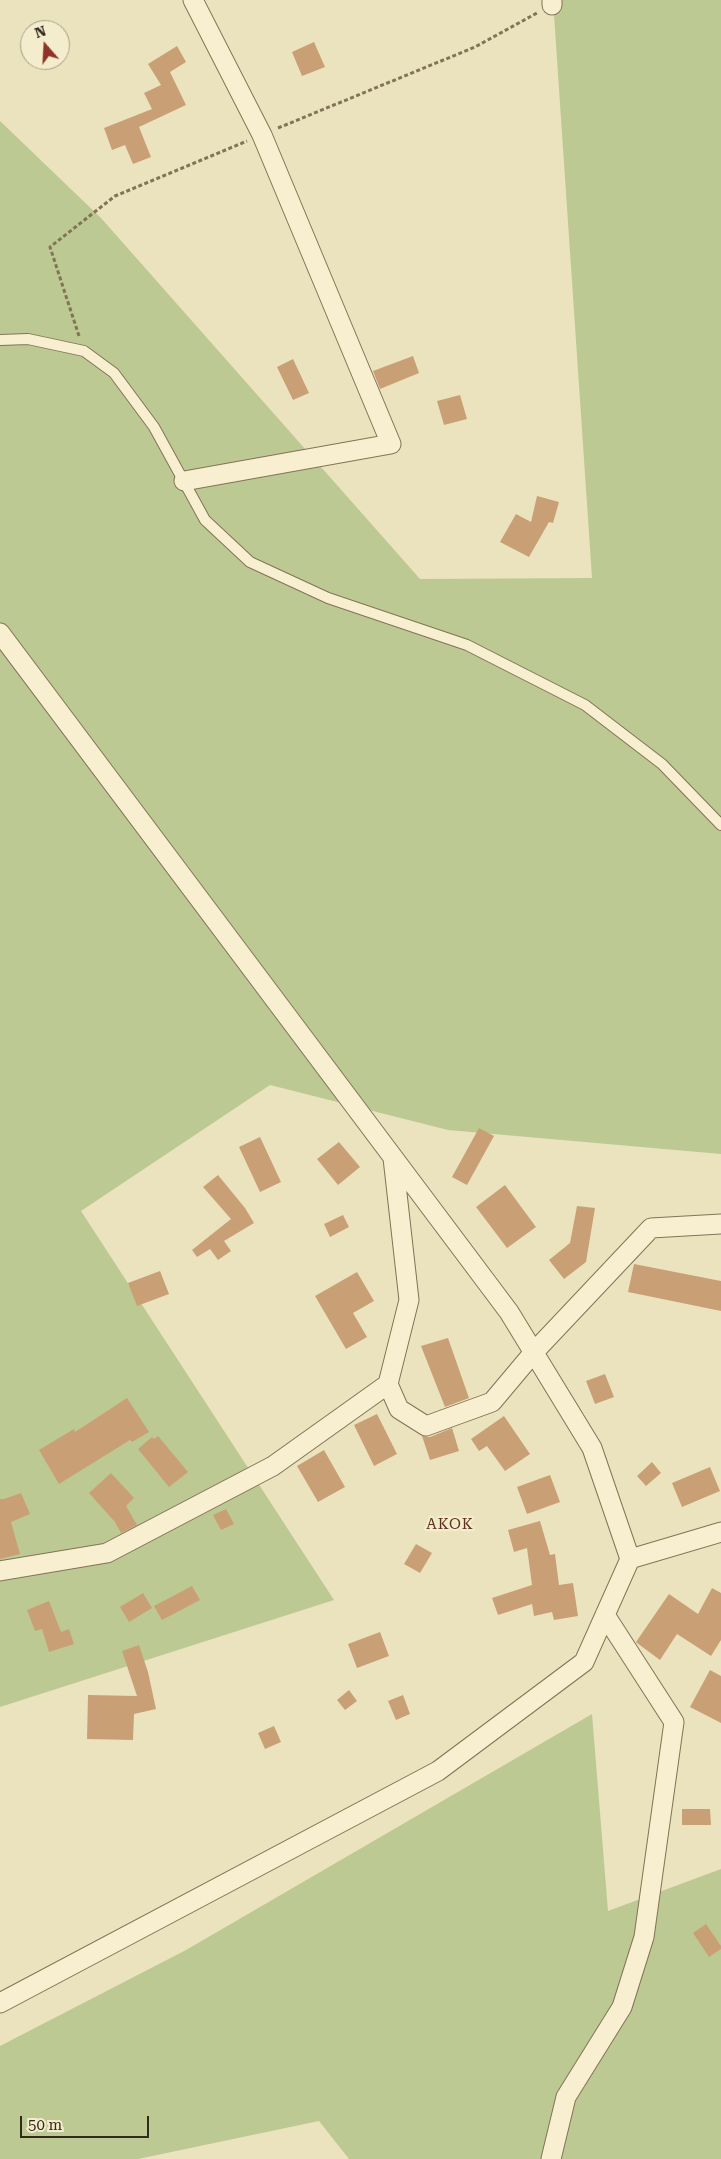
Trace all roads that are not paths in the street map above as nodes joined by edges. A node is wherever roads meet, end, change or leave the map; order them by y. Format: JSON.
{"nodes":[{"id":1,"x":194,"y":0,"type":"edge"},
{"id":2,"x":0,"y":340,"type":"edge"},
{"id":3,"x":184,"y":481,"type":"junction"},
{"id":4,"x":0,"y":633,"type":"edge"},
{"id":5,"x":721,"y":825,"type":"edge"},
{"id":6,"x":392,"y":1156,"type":"junction"},
{"id":7,"x":721,"y":1224,"type":"edge"},
{"id":8,"x":534,"y":1352,"type":"junction"},
{"id":9,"x":388,"y":1384,"type":"junction"},
{"id":10,"x":721,"y":1532,"type":"edge"},
{"id":11,"x":630,"y":1559,"type":"junction"},
{"id":12,"x":0,"y":1571,"type":"edge"},
{"id":13,"x":605,"y":1615,"type":"junction"},
{"id":14,"x":0,"y":2003,"type":"edge"},
{"id":15,"x":551,"y":2159,"type":"edge"}],
"edges":[{"from":1,"to":3,"type":"street"},
{"from":2,"to":3,"type":"lane"},
{"from":3,"to":5,"type":"lane"},
{"from":4,"to":6,"type":"street"},
{"from":6,"to":8,"type":"street"},
{"from":6,"to":9,"type":"street"},
{"from":7,"to":8,"type":"street"},
{"from":8,"to":9,"type":"street"},
{"from":8,"to":11,"type":"street"},
{"from":9,"to":12,"type":"street"},
{"from":10,"to":11,"type":"street"},
{"from":11,"to":13,"type":"street"},
{"from":13,"to":14,"type":"street"},
{"from":13,"to":15,"type":"street"}]}
